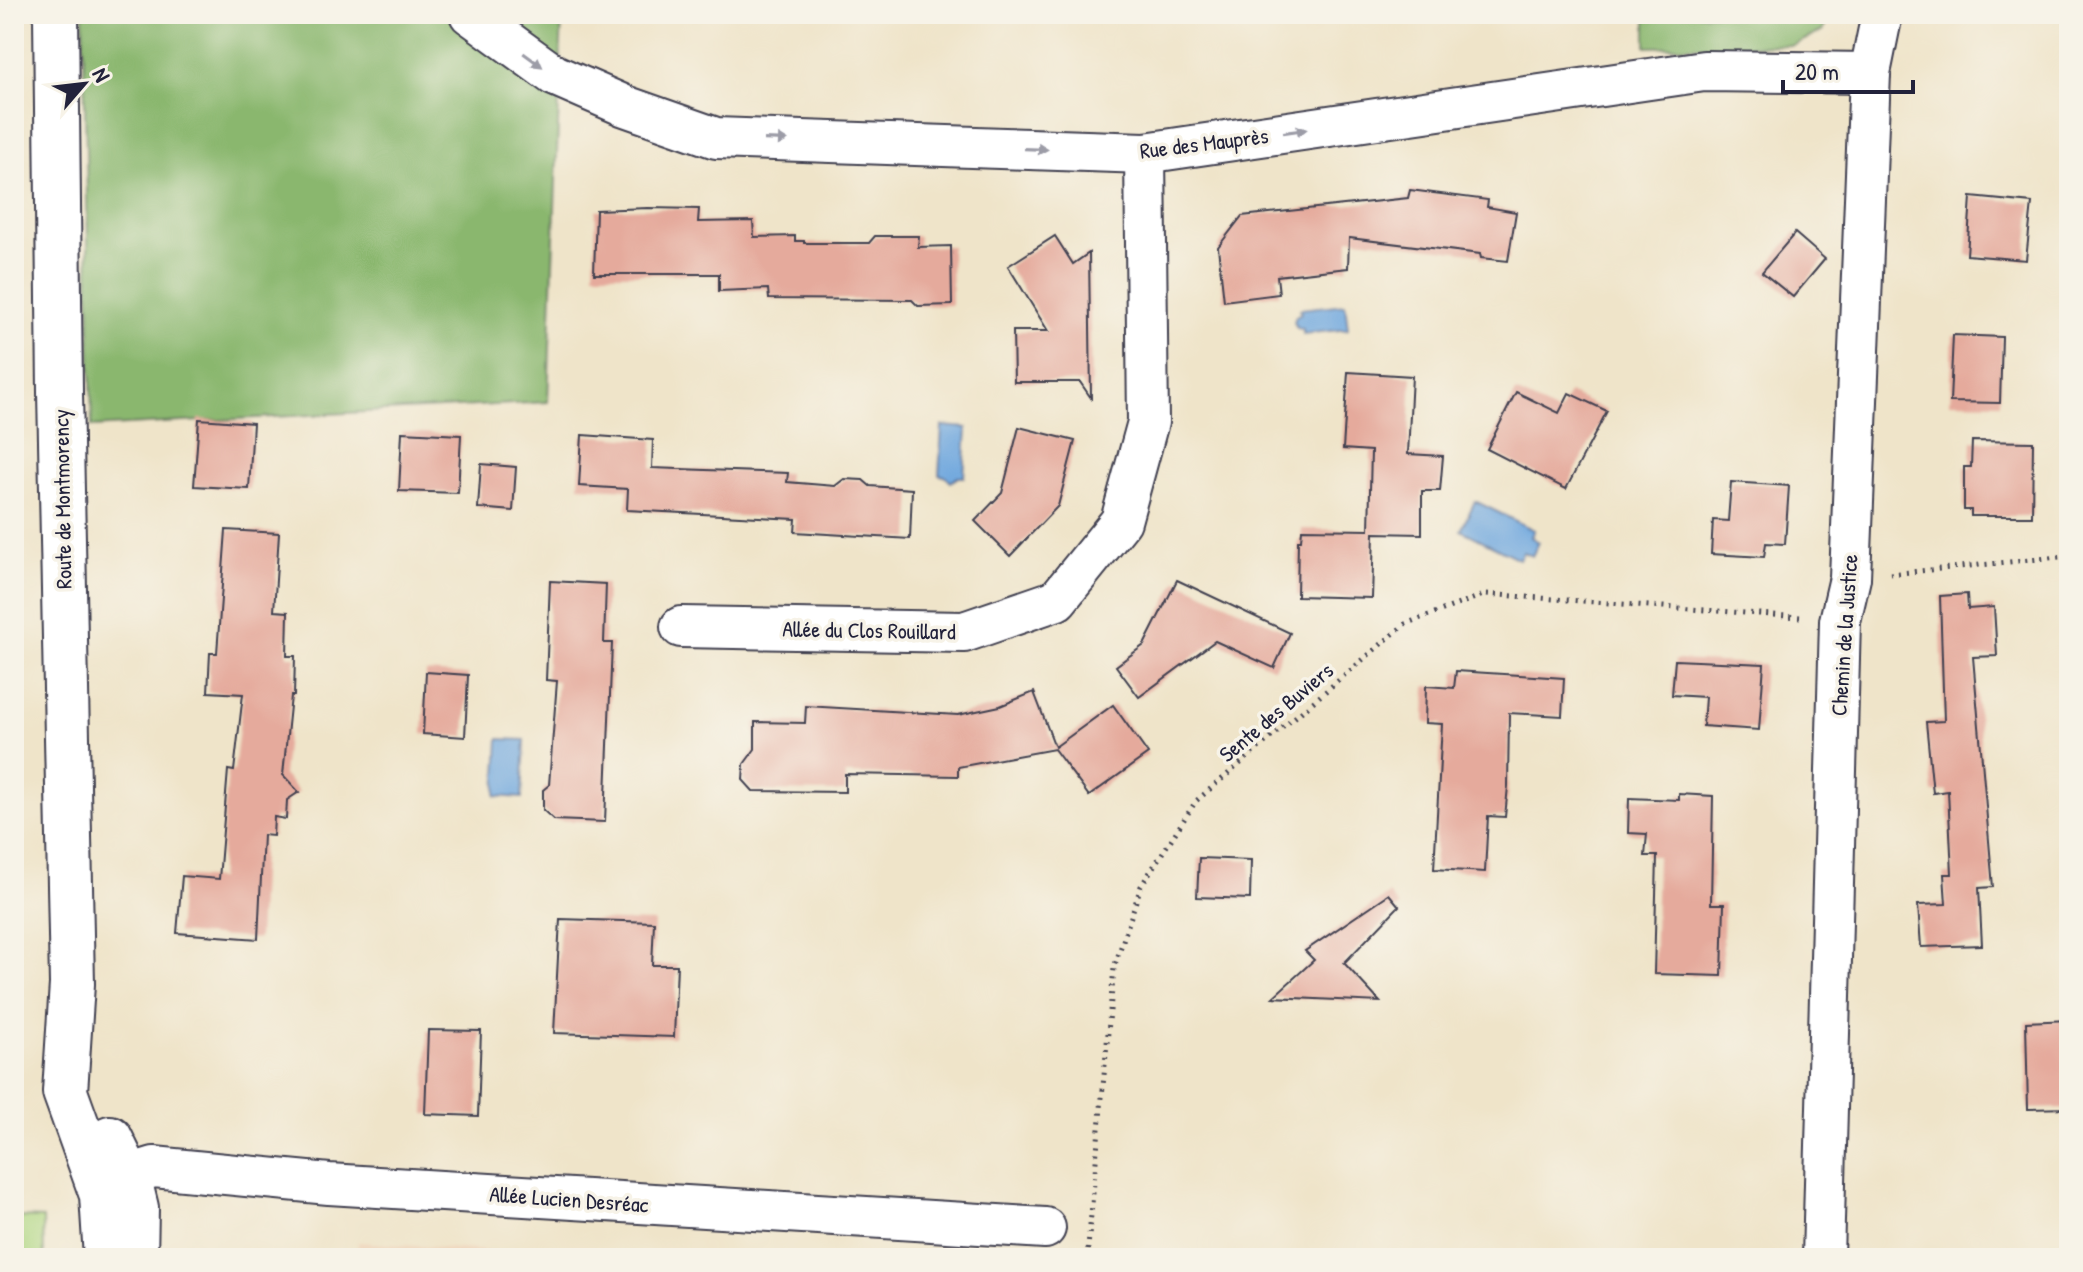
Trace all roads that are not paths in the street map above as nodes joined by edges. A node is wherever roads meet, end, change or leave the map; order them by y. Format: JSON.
{"nodes":[{"id":1,"x":56,"y":14,"type":"edge"},
{"id":2,"x":470,"y":14,"type":"edge"},
{"id":3,"x":1882,"y":14,"type":"edge"},
{"id":4,"x":1870,"y":73,"type":"junction"},
{"id":5,"x":1145,"y":153,"type":"junction"},
{"id":6,"x":681,"y":627,"type":"dead end"},
{"id":7,"x":115,"y":1185,"type":"junction"},
{"id":8,"x":1045,"y":1228,"type":"dead end"},
{"id":9,"x":115,"y":1256,"type":"edge"},
{"id":10,"x":1823,"y":1258,"type":"edge"}],
"edges":[{"from":1,"to":7,"type":"street","name":"Route de Montmorency"},
{"from":2,"to":5,"type":"street","name":"Rue des Mauprès","one_way":true},
{"from":3,"to":4,"type":"street","name":"Chemin de la Justice"},
{"from":5,"to":4,"type":"street","name":"Rue des Mauprès","one_way":true},
{"from":4,"to":10,"type":"street","name":"Chemin de la Justice"},
{"from":5,"to":6,"type":"street","name":"Allée du Clos Rouillard"},
{"from":7,"to":8,"type":"street","name":"Allée Lucien Desréac"},
{"from":7,"to":9,"type":"street","name":"Route de Montmorency"}]}
